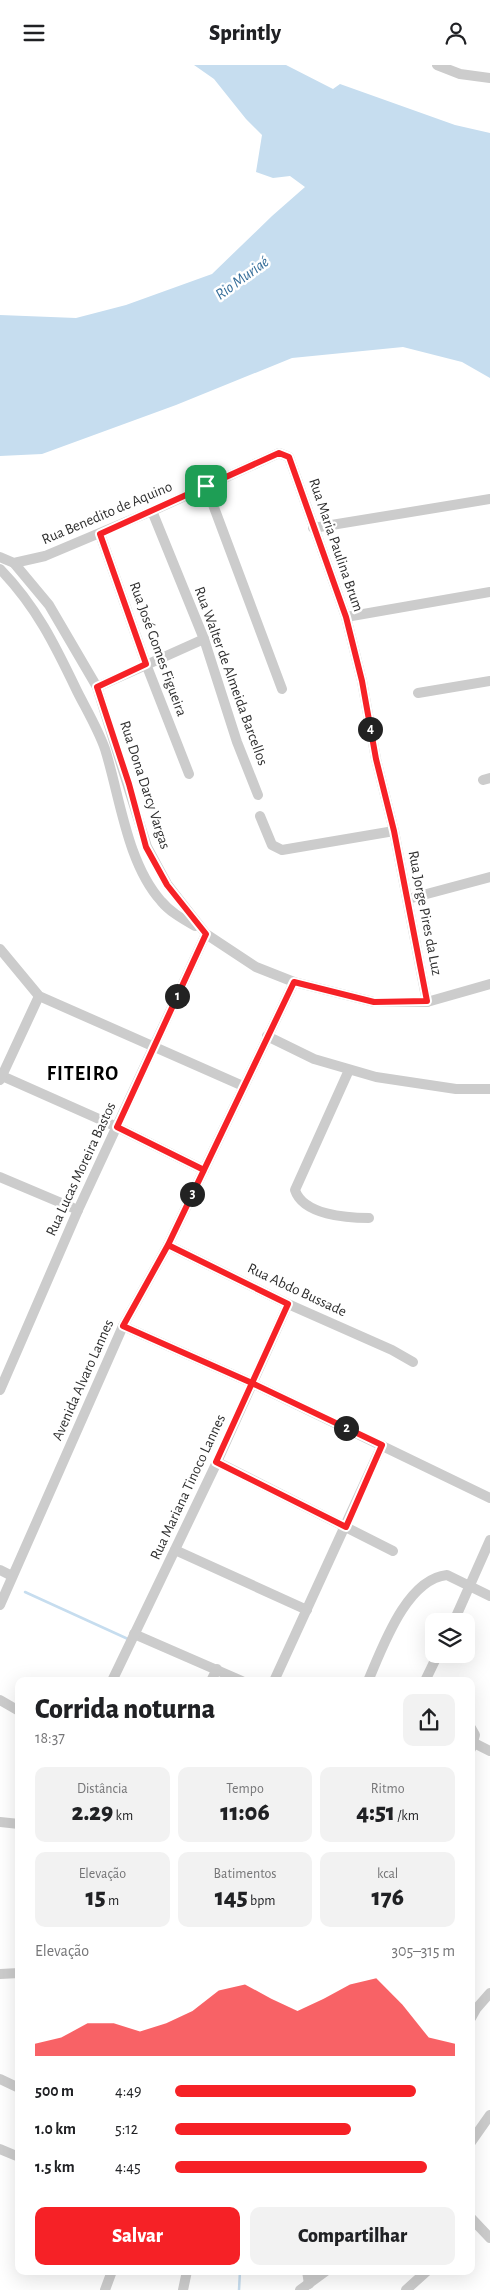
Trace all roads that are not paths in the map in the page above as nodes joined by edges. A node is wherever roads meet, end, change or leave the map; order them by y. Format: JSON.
{"nodes":[{"id":1,"x":437,"y":65,"type":"edge"},
{"id":2,"x":490,"y":78,"type":"edge"},
{"id":3,"x":279,"y":453,"type":"joint"},
{"id":4,"x":206,"y":486,"type":"junction"},
{"id":5,"x":490,"y":499,"type":"edge"},
{"id":6,"x":152,"y":511,"type":"junction"},
{"id":7,"x":313,"y":528,"type":"junction"},
{"id":8,"x":100,"y":534,"type":"junction"},
{"id":9,"x":0,"y":557,"type":"edge"},
{"id":10,"x":14,"y":563,"type":"junction"},
{"id":11,"x":0,"y":569,"type":"edge"},
{"id":12,"x":490,"y":592,"type":"edge"},
{"id":13,"x":346,"y":617,"type":"junction"},
{"id":14,"x":204,"y":639,"type":"junction"},
{"id":15,"x":146,"y":664,"type":"junction"},
{"id":16,"x":490,"y":681,"type":"edge"},
{"id":17,"x":97,"y":687,"type":"junction"},
{"id":18,"x":282,"y":689,"type":"dead end"},
{"id":19,"x":418,"y":693,"type":"dead end"},
{"id":20,"x":189,"y":774,"type":"dead end"},
{"id":21,"x":258,"y":795,"type":"dead end"},
{"id":22,"x":260,"y":816,"type":"dead end"},
{"id":23,"x":394,"y":831,"type":"junction"},
{"id":24,"x":490,"y":877,"type":"edge"},
{"id":25,"x":408,"y":899,"type":"junction"},
{"id":26,"x":206,"y":934,"type":"junction"},
{"id":27,"x":0,"y":949,"type":"edge"},
{"id":28,"x":294,"y":982,"type":"junction"},
{"id":29,"x":490,"y":985,"type":"edge"},
{"id":30,"x":40,"y":997,"type":"junction"},
{"id":31,"x":427,"y":1001,"type":"junction"},
{"id":32,"x":266,"y":1037,"type":"junction"},
{"id":33,"x":153,"y":1047,"type":"junction"},
{"id":34,"x":349,"y":1069,"type":"junction"},
{"id":35,"x":1,"y":1077,"type":"edge"},
{"id":36,"x":243,"y":1086,"type":"junction"},
{"id":37,"x":490,"y":1089,"type":"edge"},
{"id":38,"x":117,"y":1127,"type":"junction"},
{"id":39,"x":204,"y":1170,"type":"junction"},
{"id":40,"x":0,"y":1177,"type":"edge"},
{"id":41,"x":78,"y":1210,"type":"junction"},
{"id":42,"x":369,"y":1219,"type":"dead end"},
{"id":43,"x":168,"y":1245,"type":"junction"},
{"id":44,"x":288,"y":1304,"type":"junction"},
{"id":45,"x":123,"y":1326,"type":"junction"},
{"id":46,"x":413,"y":1362,"type":"dead end"},
{"id":47,"x":252,"y":1383,"type":"junction"},
{"id":48,"x":0,"y":1390,"type":"edge"},
{"id":49,"x":382,"y":1445,"type":"junction"},
{"id":50,"x":216,"y":1462,"type":"junction"},
{"id":51,"x":490,"y":1498,"type":"edge"},
{"id":52,"x":346,"y":1527,"type":"junction"},
{"id":53,"x":490,"y":1540,"type":"edge"},
{"id":54,"x":175,"y":1551,"type":"junction"},
{"id":55,"x":393,"y":1551,"type":"dead end"},
{"id":56,"x":0,"y":1570,"type":"edge"},
{"id":57,"x":12,"y":1575,"type":"junction"},
{"id":58,"x":471,"y":1585,"type":"junction"},
{"id":59,"x":490,"y":1596,"type":"edge"},
{"id":60,"x":0,"y":1605,"type":"edge"},
{"id":61,"x":308,"y":1610,"type":"junction"},
{"id":62,"x":458,"y":1613,"type":"edge"},
{"id":63,"x":134,"y":1634,"type":"junction"},
{"id":64,"x":434,"y":1663,"type":"edge"},
{"id":65,"x":217,"y":1669,"type":"junction"},
{"id":66,"x":114,"y":1677,"type":"edge"},
{"id":67,"x":214,"y":1677,"type":"edge"},
{"id":68,"x":234,"y":1677,"type":"edge"},
{"id":69,"x":276,"y":1677,"type":"edge"},
{"id":70,"x":370,"y":1677,"type":"edge"},
{"id":71,"x":427,"y":1677,"type":"edge"},
{"id":72,"x":0,"y":1700,"type":"edge"},
{"id":73,"x":15,"y":1709,"type":"edge"},
{"id":74,"x":475,"y":1747,"type":"edge"},
{"id":75,"x":490,"y":1751,"type":"edge"},
{"id":76,"x":0,"y":1822,"type":"edge"},
{"id":77,"x":15,"y":1824,"type":"edge"},
{"id":78,"x":15,"y":1973,"type":"edge"},
{"id":79,"x":0,"y":1974,"type":"edge"},
{"id":80,"x":490,"y":1993,"type":"edge"},
{"id":81,"x":475,"y":2011,"type":"edge"},
{"id":82,"x":0,"y":2079,"type":"edge"},
{"id":83,"x":15,"y":2086,"type":"edge"},
{"id":84,"x":490,"y":2115,"type":"edge"},
{"id":85,"x":475,"y":2136,"type":"edge"},
{"id":86,"x":0,"y":2149,"type":"edge"},
{"id":87,"x":15,"y":2155,"type":"edge"},
{"id":88,"x":475,"y":2226,"type":"edge"},
{"id":89,"x":490,"y":2238,"type":"edge"},
{"id":90,"x":111,"y":2275,"type":"edge"},
{"id":91,"x":186,"y":2275,"type":"edge"},
{"id":92,"x":308,"y":2275,"type":"edge"},
{"id":93,"x":321,"y":2275,"type":"edge"},
{"id":94,"x":423,"y":2275,"type":"edge"},
{"id":95,"x":309,"y":2284,"type":"junction"},
{"id":96,"x":184,"y":2289,"type":"edge"},
{"id":97,"x":105,"y":2290,"type":"edge"},
{"id":98,"x":300,"y":2290,"type":"edge"},
{"id":99,"x":406,"y":2290,"type":"edge"}],
"edges":[{"from":1,"to":2,"type":"street"},
{"from":3,"to":4,"type":"street","name":"Rua Benedito de Aquino"},
{"from":3,"to":7,"type":"street","name":"Rua Maria Paulina Brum"},
{"from":4,"to":6,"type":"street","name":"Rua Benedito de Aquino"},
{"from":4,"to":18,"type":"street"},
{"from":5,"to":7,"type":"street"},
{"from":6,"to":8,"type":"street","name":"Rua Benedito de Aquino"},
{"from":6,"to":14,"type":"street","name":"Rua Walter de Almeida Barcellos"},
{"from":7,"to":13,"type":"street","name":"Rua Maria Paulina Brum"},
{"from":8,"to":10,"type":"street","name":"Rua Benedito de Aquino"},
{"from":8,"to":15,"type":"street","name":"Rua José Gomes Figueira"},
{"from":9,"to":10,"type":"street"},
{"from":10,"to":17,"type":"street","name":"Rua Dona Darcy Vargas"},
{"from":11,"to":26,"type":"street"},
{"from":12,"to":13,"type":"street"},
{"from":13,"to":23,"type":"street","name":"Rua Maria Paulina Brum"},
{"from":14,"to":15,"type":"street"},
{"from":14,"to":21,"type":"street","name":"Rua Walter de Almeida Barcellos"},
{"from":15,"to":17,"type":"street"},
{"from":15,"to":20,"type":"street","name":"Rua José Gomes Figueira"},
{"from":16,"to":19,"type":"street"},
{"from":17,"to":26,"type":"street","name":"Rua Dona Darcy Vargas"},
{"from":22,"to":23,"type":"street"},
{"from":23,"to":25,"type":"street","name":"Rua Jorge Pires da Luz"},
{"from":24,"to":25,"type":"street"},
{"from":25,"to":31,"type":"street","name":"Rua Jorge Pires da Luz"},
{"from":26,"to":28,"type":"street","name":"Rua Dona Darcy Vargas"},
{"from":26,"to":33,"type":"street","name":"Rua Lucas Moreira Bastos"},
{"from":27,"to":30,"type":"street"},
{"from":28,"to":31,"type":"street","name":"Rua Dona Darcy Vargas"},
{"from":28,"to":32,"type":"street","name":"Avenida Alvaro Lannes"},
{"from":29,"to":31,"type":"street","name":"Rua Dona Darcy Vargas"},
{"from":30,"to":33,"type":"street"},
{"from":30,"to":35,"type":"street"},
{"from":32,"to":34,"type":"street"},
{"from":32,"to":36,"type":"street","name":"Avenida Alvaro Lannes"},
{"from":33,"to":36,"type":"street"},
{"from":33,"to":38,"type":"street","name":"Rua Lucas Moreira Bastos"},
{"from":34,"to":37,"type":"street"},
{"from":34,"to":42,"type":"street"},
{"from":35,"to":38,"type":"street"},
{"from":36,"to":39,"type":"street","name":"Avenida Alvaro Lannes"},
{"from":38,"to":39,"type":"street"},
{"from":38,"to":41,"type":"street","name":"Rua Lucas Moreira Bastos"},
{"from":39,"to":43,"type":"street","name":"Avenida Alvaro Lannes"},
{"from":40,"to":41,"type":"street"},
{"from":41,"to":48,"type":"street","name":"Rua Lucas Moreira Bastos"},
{"from":43,"to":44,"type":"street","name":"Rua Abdo Bussade"},
{"from":43,"to":45,"type":"street","name":"Avenida Alvaro Lannes"},
{"from":44,"to":46,"type":"street","name":"Rua Abdo Bussade"},
{"from":44,"to":47,"type":"street","name":"Rua Mariana Tinoco Lannes"},
{"from":45,"to":47,"type":"street"},
{"from":45,"to":57,"type":"street","name":"Avenida Alvaro Lannes"},
{"from":47,"to":49,"type":"street"},
{"from":47,"to":50,"type":"street","name":"Rua Mariana Tinoco Lannes"},
{"from":49,"to":51,"type":"street"},
{"from":49,"to":52,"type":"street"},
{"from":50,"to":52,"type":"street"},
{"from":50,"to":54,"type":"street","name":"Rua Mariana Tinoco Lannes"},
{"from":52,"to":55,"type":"street"},
{"from":52,"to":61,"type":"street"},
{"from":53,"to":58,"type":"street"},
{"from":54,"to":61,"type":"street"},
{"from":54,"to":63,"type":"street","name":"Rua Mariana Tinoco Lannes"},
{"from":56,"to":57,"type":"street"},
{"from":57,"to":60,"type":"street","name":"Avenida Alvaro Lannes"},
{"from":58,"to":59,"type":"street"},
{"from":58,"to":62,"type":"street"},
{"from":58,"to":70,"type":"street"},
{"from":61,"to":69,"type":"street"},
{"from":63,"to":65,"type":"street"},
{"from":63,"to":66,"type":"street","name":"Rua Mariana Tinoco Lannes"},
{"from":64,"to":71,"type":"street"},
{"from":65,"to":67,"type":"street"},
{"from":65,"to":68,"type":"street"},
{"from":72,"to":73,"type":"street"},
{"from":74,"to":75,"type":"street"},
{"from":76,"to":77,"type":"street"},
{"from":78,"to":79,"type":"street"},
{"from":80,"to":81,"type":"street"},
{"from":82,"to":83,"type":"street"},
{"from":84,"to":85,"type":"street"},
{"from":86,"to":87,"type":"street"},
{"from":88,"to":89,"type":"street"},
{"from":90,"to":97,"type":"street"},
{"from":91,"to":96,"type":"street"},
{"from":92,"to":95,"type":"street"},
{"from":93,"to":95,"type":"street"},
{"from":94,"to":99,"type":"street"},
{"from":95,"to":98,"type":"street"}]}
